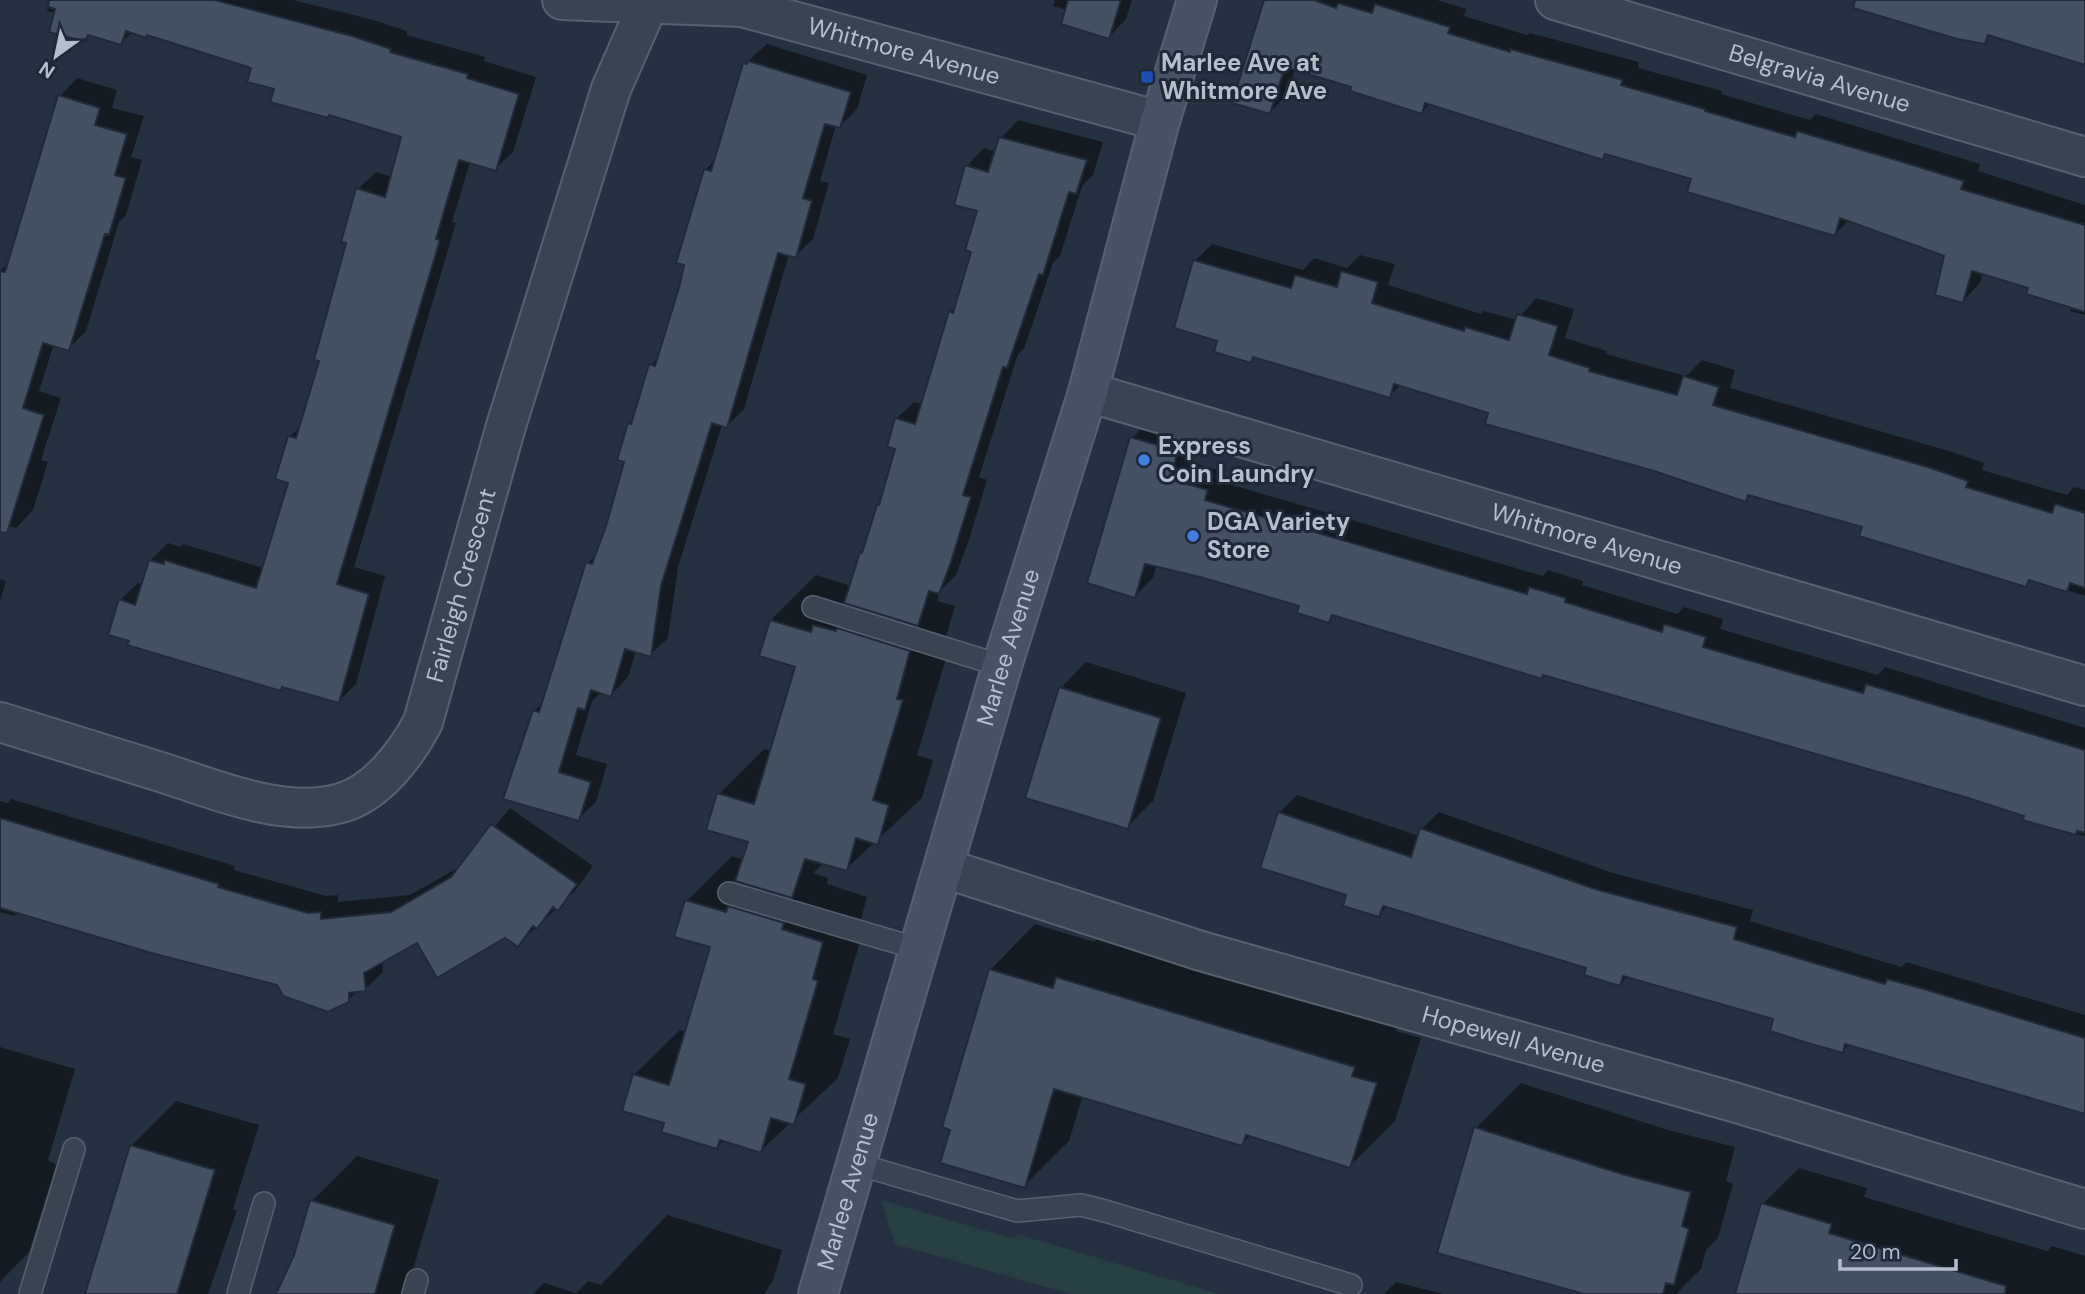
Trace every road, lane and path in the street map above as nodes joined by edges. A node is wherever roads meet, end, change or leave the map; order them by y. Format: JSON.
{"nodes":[{"id":1,"x":562,"y":0,"type":"edge"},
{"id":2,"x":1196,"y":0,"type":"edge"},
{"id":3,"x":1555,"y":0,"type":"edge"},
{"id":4,"x":649,"y":1,"type":"edge"},
{"id":5,"x":1160,"y":121,"type":"junction"},
{"id":6,"x":2085,"y":158,"type":"edge"},
{"id":7,"x":1088,"y":392,"type":"junction"},
{"id":8,"x":813,"y":607,"type":"dead end"},
{"id":9,"x":1002,"y":666,"type":"junction"},
{"id":10,"x":2085,"y":686,"type":"edge"},
{"id":11,"x":0,"y":722,"type":"edge"},
{"id":12,"x":944,"y":868,"type":"junction"},
{"id":13,"x":729,"y":893,"type":"dead end"},
{"id":14,"x":919,"y":949,"type":"junction"},
{"id":15,"x":74,"y":1149,"type":"dead end"},
{"id":16,"x":857,"y":1164,"type":"junction"},
{"id":17,"x":264,"y":1203,"type":"dead end"},
{"id":18,"x":2085,"y":1209,"type":"edge"},
{"id":19,"x":1351,"y":1284,"type":"dead end"},
{"id":20,"x":30,"y":1294,"type":"edge"},
{"id":21,"x":238,"y":1294,"type":"edge"},
{"id":22,"x":818,"y":1294,"type":"edge"}],
"edges":[{"from":1,"to":4,"type":"street","name":"Whitmore Avenue"},
{"from":2,"to":5,"type":"street","name":"Marlee Avenue"},
{"from":3,"to":6,"type":"street","name":"Belgravia Avenue"},
{"from":4,"to":5,"type":"street","name":"Whitmore Avenue"},
{"from":4,"to":11,"type":"street","name":"Fairleigh Crescent"},
{"from":5,"to":7,"type":"street","name":"Marlee Avenue"},
{"from":7,"to":9,"type":"street","name":"Marlee Avenue"},
{"from":7,"to":10,"type":"street","name":"Whitmore Avenue"},
{"from":8,"to":9,"type":"lane"},
{"from":9,"to":12,"type":"street","name":"Marlee Avenue"},
{"from":12,"to":14,"type":"street","name":"Marlee Avenue"},
{"from":12,"to":18,"type":"street","name":"Hopewell Avenue"},
{"from":13,"to":14,"type":"lane"},
{"from":14,"to":16,"type":"street","name":"Marlee Avenue"},
{"from":15,"to":20,"type":"lane"},
{"from":16,"to":19,"type":"lane"},
{"from":16,"to":22,"type":"street","name":"Marlee Avenue"},
{"from":17,"to":21,"type":"lane"}]}
